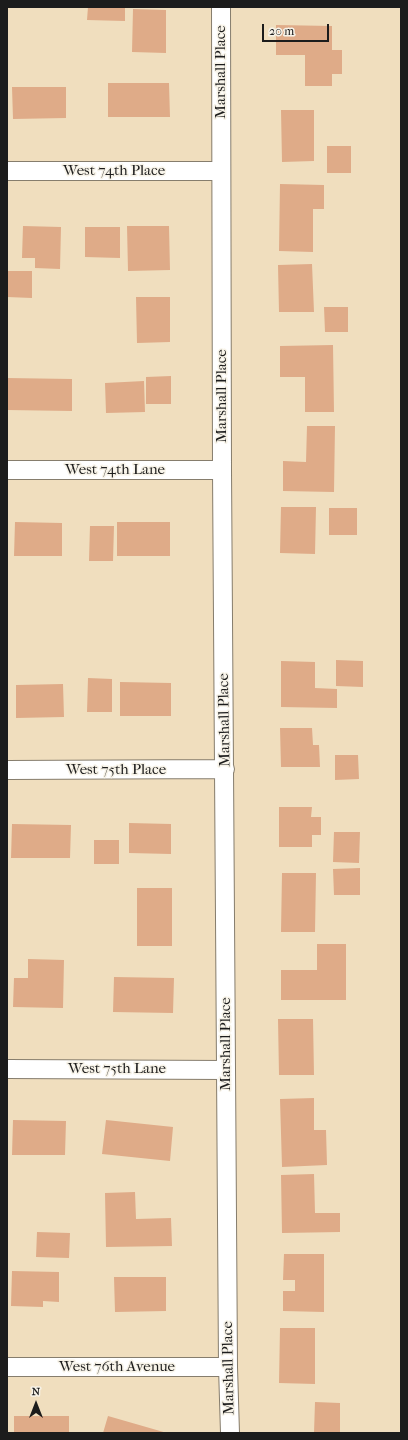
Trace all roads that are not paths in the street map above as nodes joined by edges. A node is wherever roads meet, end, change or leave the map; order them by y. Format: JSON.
{"nodes":[{"id":1,"x":221,"y":7,"type":"edge"},
{"id":2,"x":7,"y":171,"type":"edge"},
{"id":3,"x":221,"y":171,"type":"junction"},
{"id":4,"x":7,"y":470,"type":"edge"},
{"id":5,"x":222,"y":470,"type":"junction"},
{"id":6,"x":225,"y":769,"type":"junction"},
{"id":7,"x":7,"y":770,"type":"edge"},
{"id":8,"x":7,"y":1069,"type":"edge"},
{"id":9,"x":226,"y":1070,"type":"junction"},
{"id":10,"x":7,"y":1367,"type":"edge"},
{"id":11,"x":228,"y":1367,"type":"junction"},
{"id":12,"x":230,"y":1433,"type":"edge"}],
"edges":[{"from":1,"to":3,"type":"street","name":"Marshall Place"},
{"from":2,"to":3,"type":"street","name":"West 74th Place"},
{"from":3,"to":5,"type":"street","name":"Marshall Place"},
{"from":4,"to":5,"type":"street","name":"West 74th Lane"},
{"from":5,"to":6,"type":"street","name":"Marshall Place"},
{"from":6,"to":7,"type":"street","name":"West 75th Place"},
{"from":6,"to":9,"type":"street","name":"Marshall Place"},
{"from":8,"to":9,"type":"street","name":"West 75th Lane"},
{"from":9,"to":11,"type":"street","name":"Marshall Place"},
{"from":10,"to":11,"type":"street","name":"West 76th Avenue"},
{"from":11,"to":12,"type":"street","name":"Marshall Place"}]}
